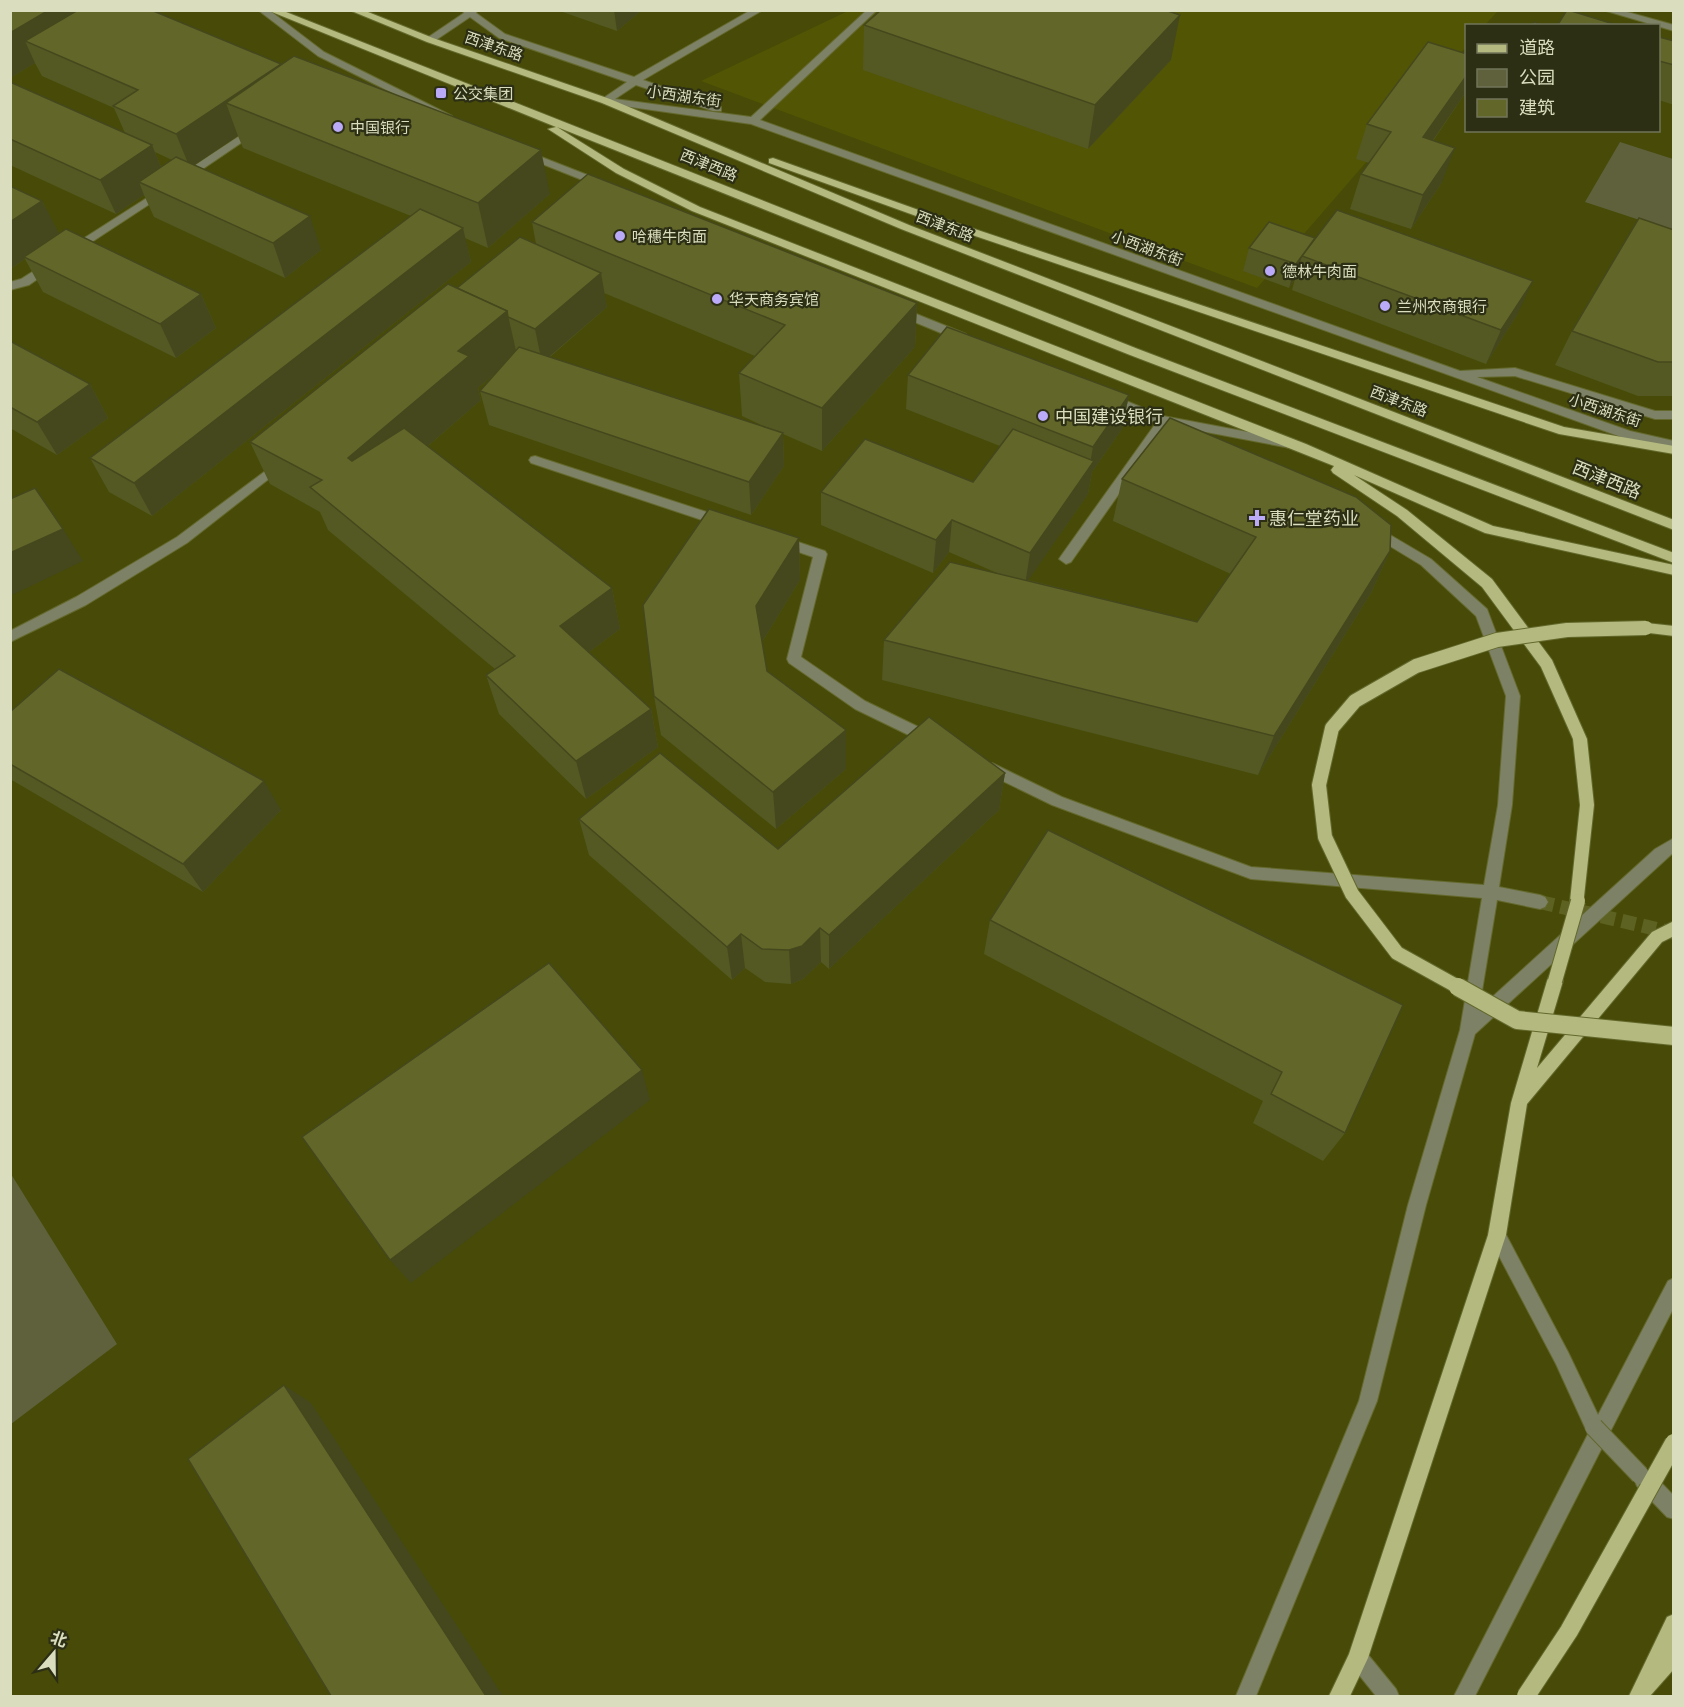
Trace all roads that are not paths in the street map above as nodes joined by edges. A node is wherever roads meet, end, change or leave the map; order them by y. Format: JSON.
{"nodes":[{"id":1,"x":262,"y":10,"type":"edge"},
{"id":2,"x":271,"y":10,"type":"edge"},
{"id":3,"x":353,"y":10,"type":"edge"},
{"id":4,"x":759,"y":10,"type":"edge"},
{"id":5,"x":873,"y":10,"type":"edge"},
{"id":6,"x":1607,"y":10,"type":"edge"},
{"id":7,"x":470,"y":11,"type":"edge"},
{"id":8,"x":1659,"y":24,"type":"edge"},
{"id":9,"x":430,"y":40,"type":"junction"},
{"id":10,"x":634,"y":82,"type":"junction"},
{"id":11,"x":606,"y":101,"type":"junction"},
{"id":12,"x":520,"y":108,"type":"junction"},
{"id":13,"x":270,"y":119,"type":"edge"},
{"id":14,"x":455,"y":120,"type":"edge"},
{"id":15,"x":753,"y":121,"type":"junction"},
{"id":16,"x":517,"y":149,"type":"edge"},
{"id":17,"x":601,"y":187,"type":"edge"},
{"id":18,"x":10,"y":286,"type":"edge"},
{"id":19,"x":890,"y":307,"type":"edge"},
{"id":20,"x":978,"y":343,"type":"edge"},
{"id":21,"x":1455,"y":374,"type":"junction"},
{"id":22,"x":1098,"y":393,"type":"edge"},
{"id":23,"x":1674,"y":416,"type":"edge"},
{"id":24,"x":1164,"y":420,"type":"junction"},
{"id":25,"x":1205,"y":440,"type":"edge"},
{"id":26,"x":1302,"y":447,"type":"junction"},
{"id":27,"x":1674,"y":448,"type":"edge"},
{"id":28,"x":289,"y":457,"type":"edge"},
{"id":29,"x":535,"y":460,"type":"dead end"},
{"id":30,"x":1528,"y":467,"type":"junction"},
{"id":31,"x":1674,"y":514,"type":"edge"},
{"id":32,"x":732,"y":525,"type":"edge"},
{"id":33,"x":1366,"y":525,"type":"edge"},
{"id":34,"x":1674,"y":525,"type":"edge"},
{"id":35,"x":765,"y":536,"type":"edge"},
{"id":36,"x":1674,"y":558,"type":"edge"},
{"id":37,"x":1066,"y":559,"type":"dead end"},
{"id":38,"x":1674,"y":570,"type":"edge"},
{"id":39,"x":1674,"y":631,"type":"edge"},
{"id":40,"x":10,"y":637,"type":"edge"},
{"id":41,"x":943,"y":746,"type":"edge"},
{"id":42,"x":974,"y":761,"type":"edge"},
{"id":43,"x":1674,"y":844,"type":"edge"},
{"id":44,"x":1491,"y":892,"type":"junction"},
{"id":45,"x":1540,"y":902,"type":"tunnel mouth"},
{"id":46,"x":1674,"y":928,"type":"edge"},
{"id":47,"x":1468,"y":1030,"type":"junction"},
{"id":48,"x":1674,"y":1036,"type":"edge"},
{"id":49,"x":1519,"y":1103,"type":"junction"},
{"id":50,"x":1497,"y":1235,"type":"junction"},
{"id":51,"x":1674,"y":1287,"type":"edge"},
{"id":52,"x":1674,"y":1443,"type":"edge"},
{"id":53,"x":1674,"y":1510,"type":"edge"},
{"id":54,"x":1674,"y":1624,"type":"edge"},
{"id":55,"x":1674,"y":1653,"type":"edge"},
{"id":56,"x":1358,"y":1658,"type":"junction"},
{"id":57,"x":1642,"y":1691,"type":"edge"},
{"id":58,"x":1246,"y":1696,"type":"edge"},
{"id":59,"x":1339,"y":1696,"type":"edge"},
{"id":60,"x":1389,"y":1696,"type":"edge"},
{"id":61,"x":1464,"y":1696,"type":"edge"},
{"id":62,"x":1526,"y":1696,"type":"edge"}],
"edges":[{"from":1,"to":14,"type":"street"},
{"from":2,"to":12,"type":"main road","name":"西津西路"},
{"from":3,"to":9,"type":"main road","name":"西津东路"},
{"from":4,"to":10,"type":"street"},
{"from":5,"to":15,"type":"street"},
{"from":6,"to":8,"type":"street"},
{"from":7,"to":9,"type":"street"},
{"from":7,"to":10,"type":"street"},
{"from":9,"to":11,"type":"main road","name":"西津东路"},
{"from":10,"to":11,"type":"street"},
{"from":10,"to":15,"type":"street"},
{"from":11,"to":15,"type":"street","name":"小西湖东街"},
{"from":11,"to":27,"type":"main road"},
{"from":11,"to":30,"type":"main road","name":"西津东路"},
{"from":12,"to":26,"type":"main road"},
{"from":12,"to":36,"type":"main road","name":"西津西路"},
{"from":13,"to":18,"type":"street"},
{"from":15,"to":21,"type":"street","name":"小西湖东街"},
{"from":16,"to":17,"type":"street"},
{"from":19,"to":20,"type":"street"},
{"from":21,"to":23,"type":"street"},
{"from":21,"to":27,"type":"street","name":"小西湖东街"},
{"from":22,"to":24,"type":"street"},
{"from":24,"to":25,"type":"street"},
{"from":24,"to":26,"type":"street"},
{"from":24,"to":37,"type":"street"},
{"from":26,"to":38,"type":"main road"},
{"from":26,"to":49,"type":"main road","bridge":true},
{"from":28,"to":40,"type":"street"},
{"from":29,"to":32,"type":"street"},
{"from":30,"to":31,"type":"main road"},
{"from":30,"to":34,"type":"main road","name":"西津西路"},
{"from":33,"to":44,"type":"street"},
{"from":35,"to":41,"type":"street"},
{"from":39,"to":48,"type":"main road","bridge":true},
{"from":42,"to":44,"type":"street"},
{"from":43,"to":47,"type":"street"},
{"from":44,"to":45,"type":"street"},
{"from":44,"to":47,"type":"street"},
{"from":46,"to":49,"type":"main road"},
{"from":47,"to":58,"type":"street"},
{"from":49,"to":50,"type":"main road"},
{"from":50,"to":53,"type":"street","bridge":true},
{"from":50,"to":56,"type":"main road"},
{"from":51,"to":61,"type":"street"},
{"from":52,"to":62,"type":"main road","bridge":true},
{"from":54,"to":57,"type":"main road"},
{"from":55,"to":57,"type":"main road"},
{"from":56,"to":59,"type":"main road"},
{"from":56,"to":60,"type":"street"}]}
